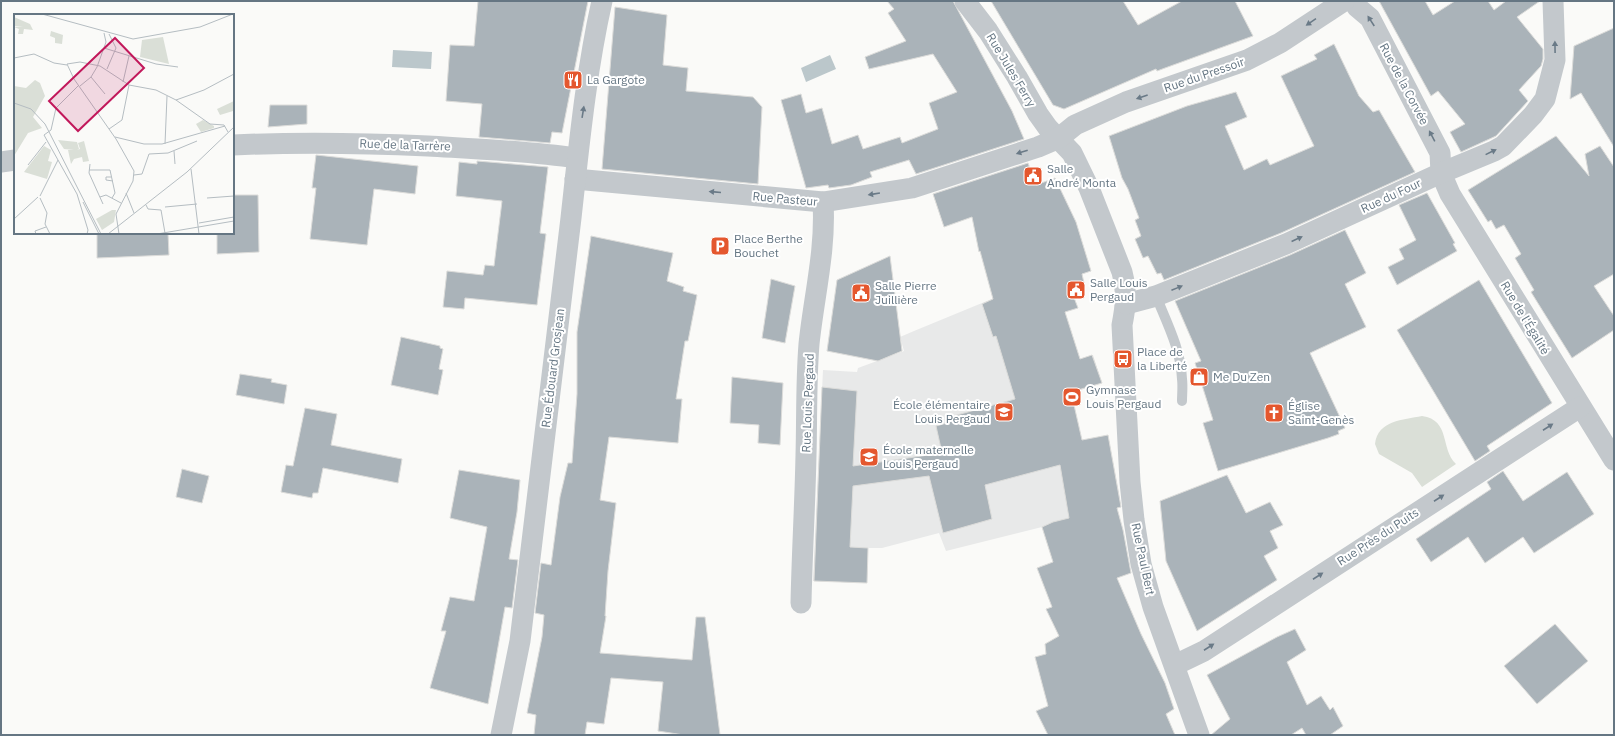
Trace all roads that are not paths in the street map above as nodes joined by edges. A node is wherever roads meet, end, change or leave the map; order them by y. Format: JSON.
{"nodes":[{"id":1,"x":602,"y":1,"type":"edge"},
{"id":2,"x":965,"y":1,"type":"edge"},
{"id":3,"x":1344,"y":1,"type":"edge"},
{"id":4,"x":1353,"y":1,"type":"edge"},
{"id":5,"x":1553,"y":1,"type":"edge"},
{"id":6,"x":1058,"y":138,"type":"junction"},
{"id":7,"x":234,"y":145,"type":"edge"},
{"id":8,"x":577,"y":158,"type":"junction"},
{"id":9,"x":14,"y":160,"type":"edge"},
{"id":10,"x":1,"y":162,"type":"edge"},
{"id":11,"x":1441,"y":173,"type":"junction"},
{"id":12,"x":575,"y":179,"type":"junction"},
{"id":13,"x":823,"y":202,"type":"junction"},
{"id":14,"x":1156,"y":296,"type":"junction"},
{"id":15,"x":1126,"y":304,"type":"junction"},
{"id":16,"x":1182,"y":401,"type":"dead end"},
{"id":17,"x":1580,"y":407,"type":"junction"},
{"id":18,"x":1614,"y":460,"type":"edge"},
{"id":19,"x":801,"y":604,"type":"dead end"},
{"id":20,"x":1175,"y":666,"type":"junction"},
{"id":21,"x":501,"y":735,"type":"edge"},
{"id":22,"x":1199,"y":735,"type":"edge"}],
"edges":[{"from":8,"to":1,"type":"street","name":"Rue Édouard Grosjean","one_way":true},
{"from":2,"to":6,"type":"street","name":"Rue Jules Ferry"},
{"from":3,"to":6,"type":"street","name":"Rue du Pressoir","one_way":true},
{"from":11,"to":4,"type":"street","name":"Rue de la Corvée","one_way":true},
{"from":11,"to":5,"type":"street","name":"Rue du Four","one_way":true},
{"from":6,"to":13,"type":"street","name":"Rue Pasteur","one_way":true},
{"from":6,"to":15,"type":"street"},
{"from":7,"to":8,"type":"street","name":"Rue de la Tarrère"},
{"from":8,"to":12,"type":"street","name":"Rue Édouard Grosjean"},
{"from":9,"to":10,"type":"street"},
{"from":14,"to":11,"type":"street","name":"Rue du Four","one_way":true},
{"from":11,"to":17,"type":"street","name":"Rue de l'Égalité"},
{"from":13,"to":12,"type":"street","name":"Rue Pasteur","one_way":true},
{"from":12,"to":21,"type":"street","name":"Rue Édouard Grosjean"},
{"from":13,"to":19,"type":"street","name":"Rue Louis Pergaud"},
{"from":14,"to":15,"type":"street","name":"Rue du Four"},
{"from":14,"to":16,"type":"lane"},
{"from":15,"to":20,"type":"street","name":"Rue Paul Bert"},
{"from":17,"to":18,"type":"street","name":"Rue de l'Égalité"},
{"from":20,"to":17,"type":"street","name":"Rue Près du Puits","one_way":true},
{"from":20,"to":22,"type":"street","name":"Rue Paul Bert"}]}
